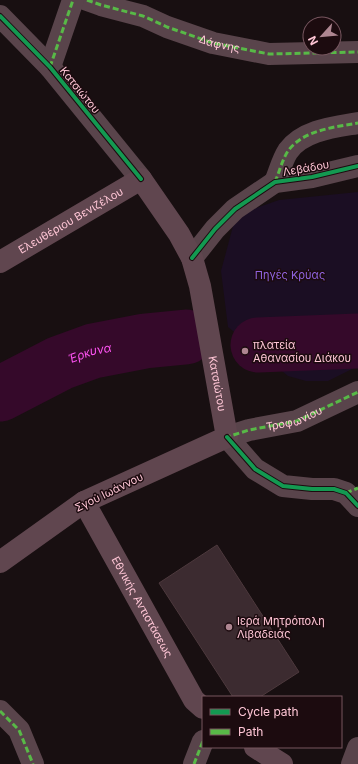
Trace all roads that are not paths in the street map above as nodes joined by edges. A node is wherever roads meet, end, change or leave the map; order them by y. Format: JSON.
{"nodes":[{"id":1,"x":73,"y":0,"type":"edge"},
{"id":2,"x":87,"y":0,"type":"edge"},
{"id":3,"x":0,"y":16,"type":"edge"},
{"id":4,"x":358,"y":52,"type":"edge"},
{"id":5,"x":50,"y":67,"type":"junction"},
{"id":6,"x":358,"y":123,"type":"edge"},
{"id":7,"x":358,"y":166,"type":"edge"},
{"id":8,"x":141,"y":179,"type":"junction"},
{"id":9,"x":275,"y":182,"type":"junction"},
{"id":10,"x":192,"y":258,"type":"junction"},
{"id":11,"x":0,"y":262,"type":"edge"},
{"id":12,"x":358,"y":392,"type":"edge"},
{"id":13,"x":227,"y":437,"type":"junction"},
{"id":14,"x":354,"y":496,"type":"edge"},
{"id":15,"x":84,"y":502,"type":"junction"},
{"id":16,"x":0,"y":562,"type":"edge"},
{"id":17,"x":202,"y":707,"type":"edge"},
{"id":18,"x":0,"y":711,"type":"edge"},
{"id":19,"x":202,"y":744,"type":"edge"},
{"id":20,"x":257,"y":748,"type":"edge"},
{"id":21,"x":358,"y":748,"type":"edge"},
{"id":22,"x":33,"y":764,"type":"edge"},
{"id":23,"x":194,"y":764,"type":"edge"},
{"id":24,"x":282,"y":764,"type":"edge"},
{"id":25,"x":352,"y":764,"type":"edge"}],
"edges":[{"from":1,"to":5,"type":"street"},
{"from":2,"to":4,"type":"street","name":"Δάφνης"},
{"from":3,"to":5,"type":"street","name":"Κατσιώτου"},
{"from":5,"to":8,"type":"street","name":"Κατσιώτου"},
{"from":6,"to":9,"type":"street","name":"Λεβάδου"},
{"from":7,"to":9,"type":"street","name":"Λεβάδου"},
{"from":8,"to":10,"type":"main road","name":"Κατσιώτου"},
{"from":8,"to":11,"type":"main road","name":"Ελευθέριου Βενιζέλου"},
{"from":9,"to":10,"type":"street","name":"Λεβάδου"},
{"from":10,"to":13,"type":"main road","name":"Κατσιώτου"},
{"from":12,"to":13,"type":"street","name":"Τροφωνίου"},
{"from":13,"to":14,"type":"street"},
{"from":13,"to":15,"type":"main road","name":"Σγού Ιωάννου"},
{"from":15,"to":16,"type":"main road","name":"Σγού Ιωάννου"},
{"from":15,"to":17,"type":"main road","name":"Εθνικής Αντιστάσεως"},
{"from":18,"to":22,"type":"street"},
{"from":19,"to":23,"type":"street"},
{"from":20,"to":24,"type":"main road"},
{"from":21,"to":25,"type":"street"}]}
